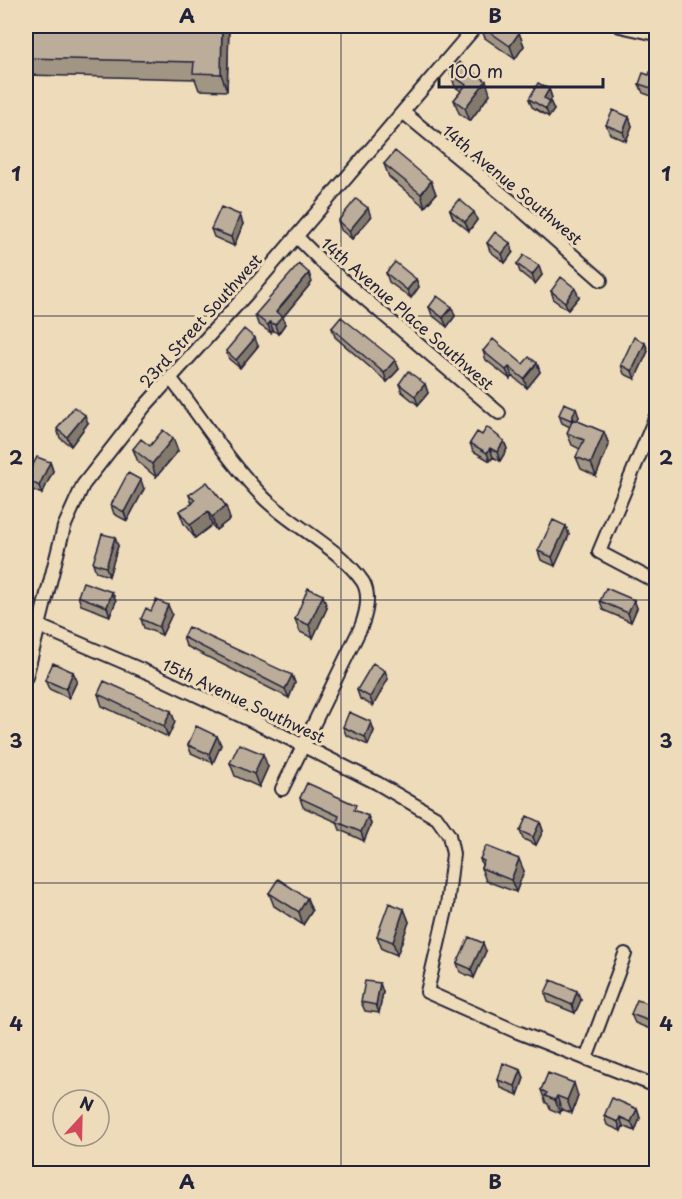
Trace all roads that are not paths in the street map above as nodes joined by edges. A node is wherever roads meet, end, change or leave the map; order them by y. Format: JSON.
{"nodes":[{"id":1,"x":476,"y":26,"type":"edge"},
{"id":2,"x":620,"y":26,"type":"edge"},
{"id":3,"x":657,"y":34,"type":"edge"},
{"id":4,"x":404,"y":113,"type":"junction"},
{"id":5,"x":296,"y":236,"type":"junction"},
{"id":6,"x":601,"y":280,"type":"dead end"},
{"id":7,"x":171,"y":379,"type":"junction"},
{"id":8,"x":499,"y":413,"type":"dead end"},
{"id":9,"x":657,"y":416,"type":"edge"},
{"id":10,"x":657,"y":582,"type":"edge"},
{"id":11,"x":26,"y":613,"type":"edge"},
{"id":12,"x":39,"y":626,"type":"junction"},
{"id":13,"x":26,"y":678,"type":"edge"},
{"id":14,"x":302,"y":745,"type":"junction"},
{"id":15,"x":282,"y":789,"type":"dead end"},
{"id":16,"x":625,"y":954,"type":"dead end"},
{"id":17,"x":586,"y":1059,"type":"junction"},
{"id":18,"x":657,"y":1086,"type":"edge"}],
"edges":[{"from":1,"to":4,"type":"street","name":"23rd Street Southwest"},
{"from":2,"to":3,"type":"street"},
{"from":4,"to":5,"type":"street","name":"23rd Street Southwest"},
{"from":4,"to":6,"type":"street","name":"14th Avenue Southwest"},
{"from":5,"to":7,"type":"street","name":"23rd Street Southwest"},
{"from":5,"to":8,"type":"street","name":"14th Avenue Place Southwest"},
{"from":7,"to":12,"type":"street","name":"23rd Street Southwest"},
{"from":7,"to":14,"type":"street"},
{"from":9,"to":10,"type":"street"},
{"from":11,"to":12,"type":"street","name":"15th Avenue Southwest"},
{"from":12,"to":13,"type":"street","name":"23rd Street Southwest"},
{"from":12,"to":14,"type":"street","name":"15th Avenue Southwest"},
{"from":14,"to":15,"type":"street"},
{"from":14,"to":17,"type":"street","name":"15th Avenue Southwest"},
{"from":16,"to":17,"type":"street"},
{"from":17,"to":18,"type":"street"}]}
